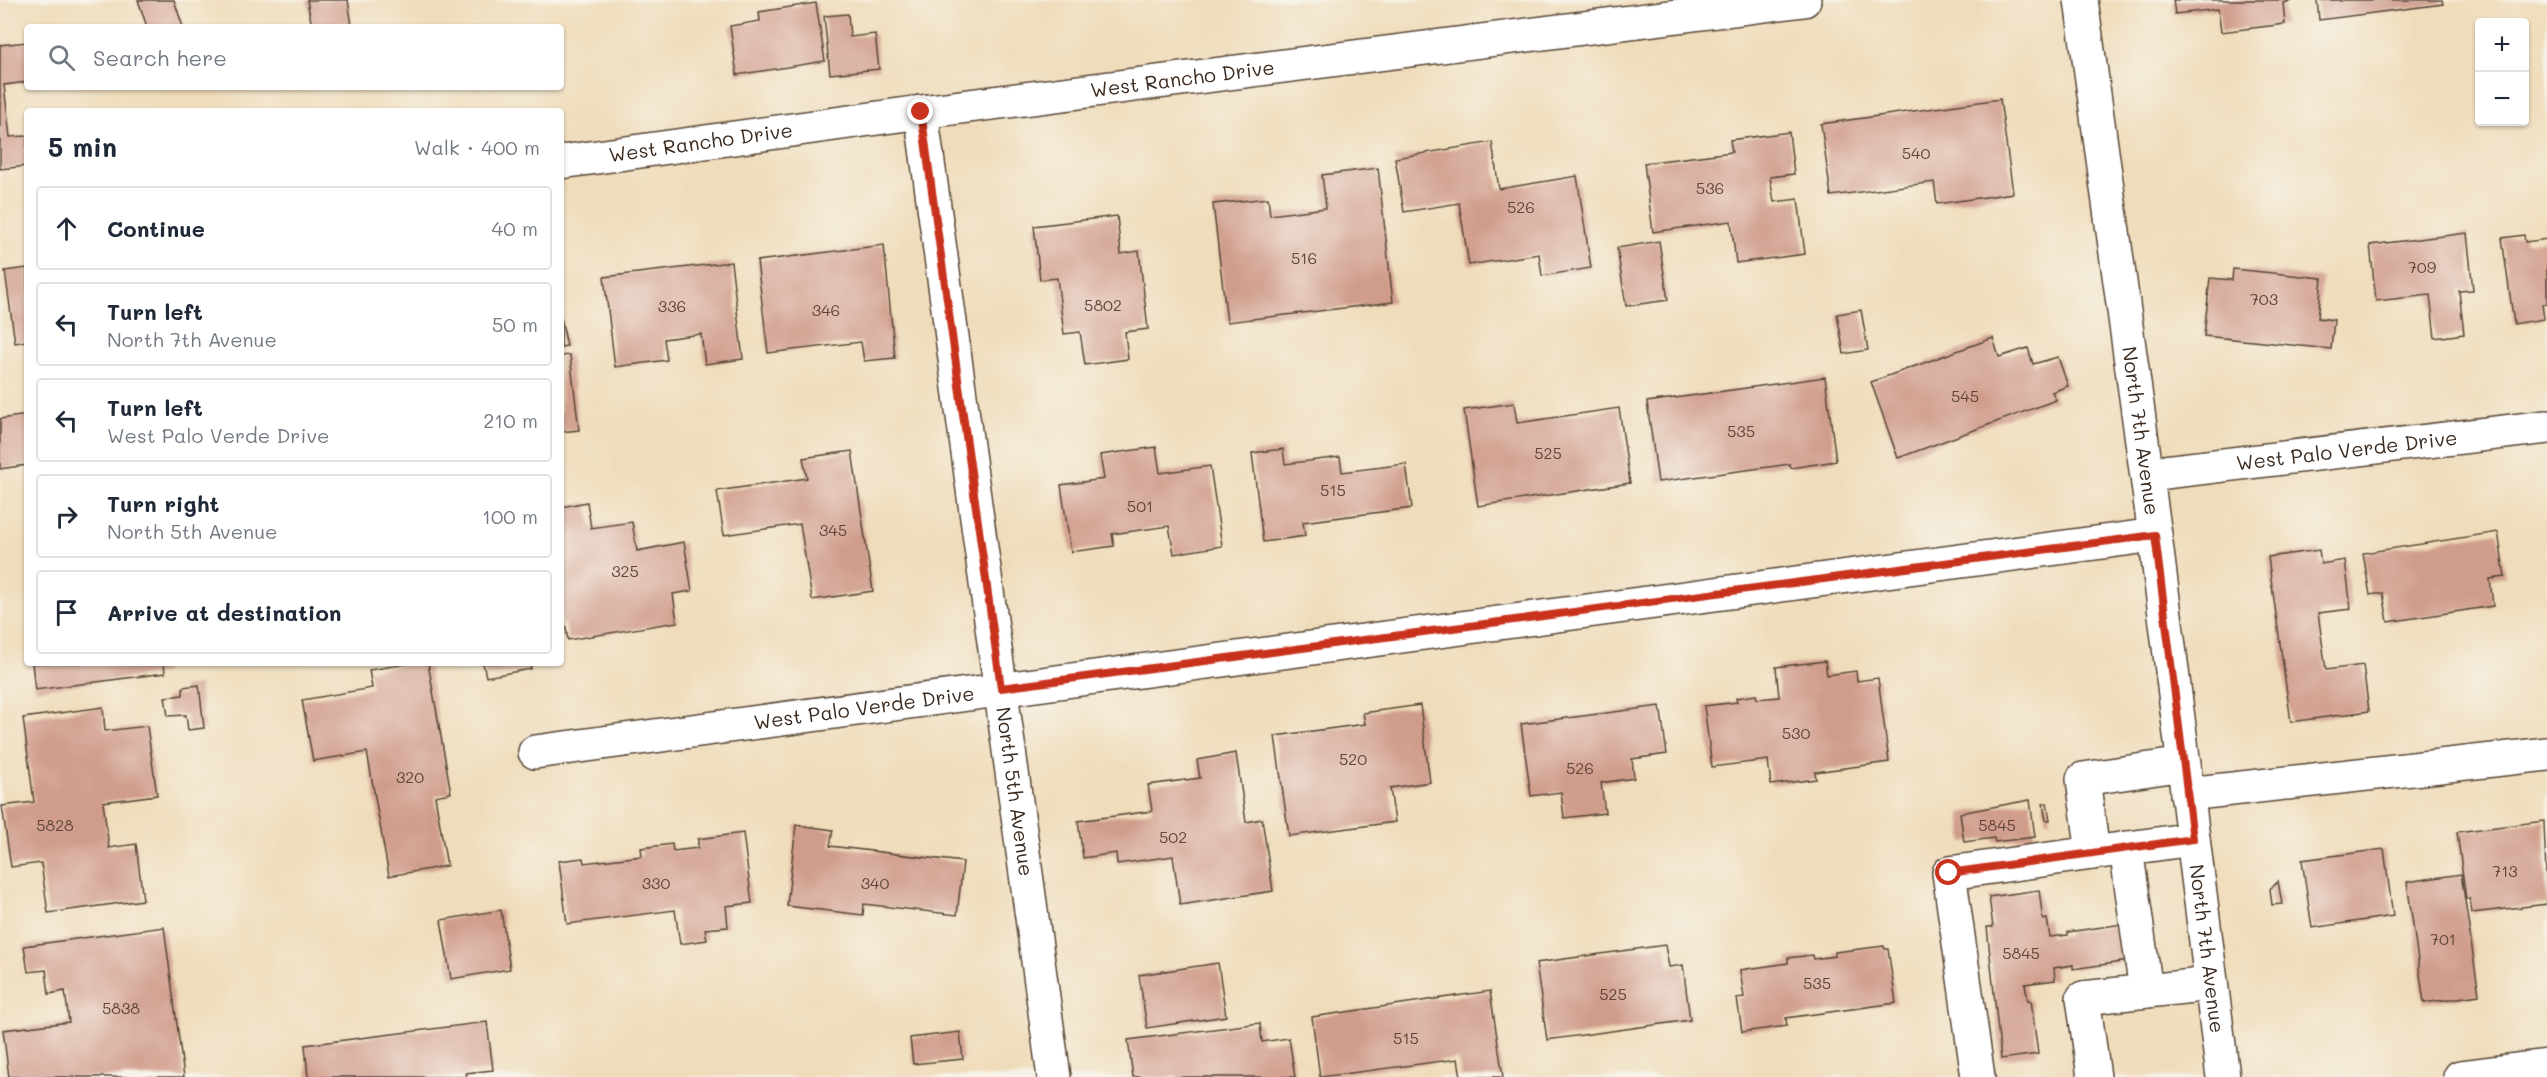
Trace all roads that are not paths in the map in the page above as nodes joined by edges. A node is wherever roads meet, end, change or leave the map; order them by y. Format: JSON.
{"nodes":[{"id":1,"x":1804,"y":0,"type":"edge"},
{"id":2,"x":2081,"y":0,"type":"edge"},
{"id":3,"x":921,"y":112,"type":"junction"},
{"id":4,"x":564,"y":162,"type":"edge"},
{"id":5,"x":2547,"y":427,"type":"edge"},
{"id":6,"x":2147,"y":474,"type":"junction"},
{"id":7,"x":2155,"y":535,"type":"junction"},
{"id":8,"x":1001,"y":688,"type":"junction"},
{"id":9,"x":535,"y":752,"type":"dead end"},
{"id":10,"x":2547,"y":754,"type":"edge"},
{"id":11,"x":2186,"y":779,"type":"junction"},
{"id":12,"x":2193,"y":839,"type":"junction"},
{"id":13,"x":2126,"y":848,"type":"junction"},
{"id":14,"x":2093,"y":853,"type":"junction"},
{"id":15,"x":2211,"y":984,"type":"junction"},
{"id":16,"x":2146,"y":991,"type":"junction"},
{"id":17,"x":2547,"y":1066,"type":"edge"},
{"id":18,"x":1054,"y":1077,"type":"edge"},
{"id":19,"x":1978,"y":1077,"type":"edge"},
{"id":20,"x":2094,"y":1077,"type":"edge"},
{"id":21,"x":2223,"y":1077,"type":"edge"},
{"id":22,"x":2466,"y":1077,"type":"edge"}],
"edges":[{"from":1,"to":3,"type":"street","name":"West Rancho Drive"},
{"from":2,"to":6,"type":"street","name":"North 7th Avenue"},
{"from":3,"to":4,"type":"street","name":"West Rancho Drive"},
{"from":3,"to":8,"type":"street","name":"North 5th Avenue"},
{"from":5,"to":6,"type":"street","name":"West Palo Verde Drive"},
{"from":6,"to":7,"type":"street","name":"North 7th Avenue"},
{"from":7,"to":8,"type":"street","name":"West Palo Verde Drive"},
{"from":7,"to":11,"type":"street","name":"North 7th Avenue"},
{"from":8,"to":9,"type":"street","name":"West Palo Verde Drive"},
{"from":8,"to":18,"type":"street","name":"North 5th Avenue"},
{"from":10,"to":11,"type":"street"},
{"from":11,"to":12,"type":"street","name":"North 7th Avenue"},
{"from":11,"to":14,"type":"street"},
{"from":12,"to":13,"type":"street"},
{"from":12,"to":15,"type":"street","name":"North 7th Avenue"},
{"from":13,"to":14,"type":"street"},
{"from":13,"to":16,"type":"street"},
{"from":14,"to":19,"type":"street"},
{"from":15,"to":16,"type":"street"},
{"from":15,"to":21,"type":"street","name":"North 7th Avenue"},
{"from":16,"to":20,"type":"street"},
{"from":17,"to":22,"type":"street"}]}
